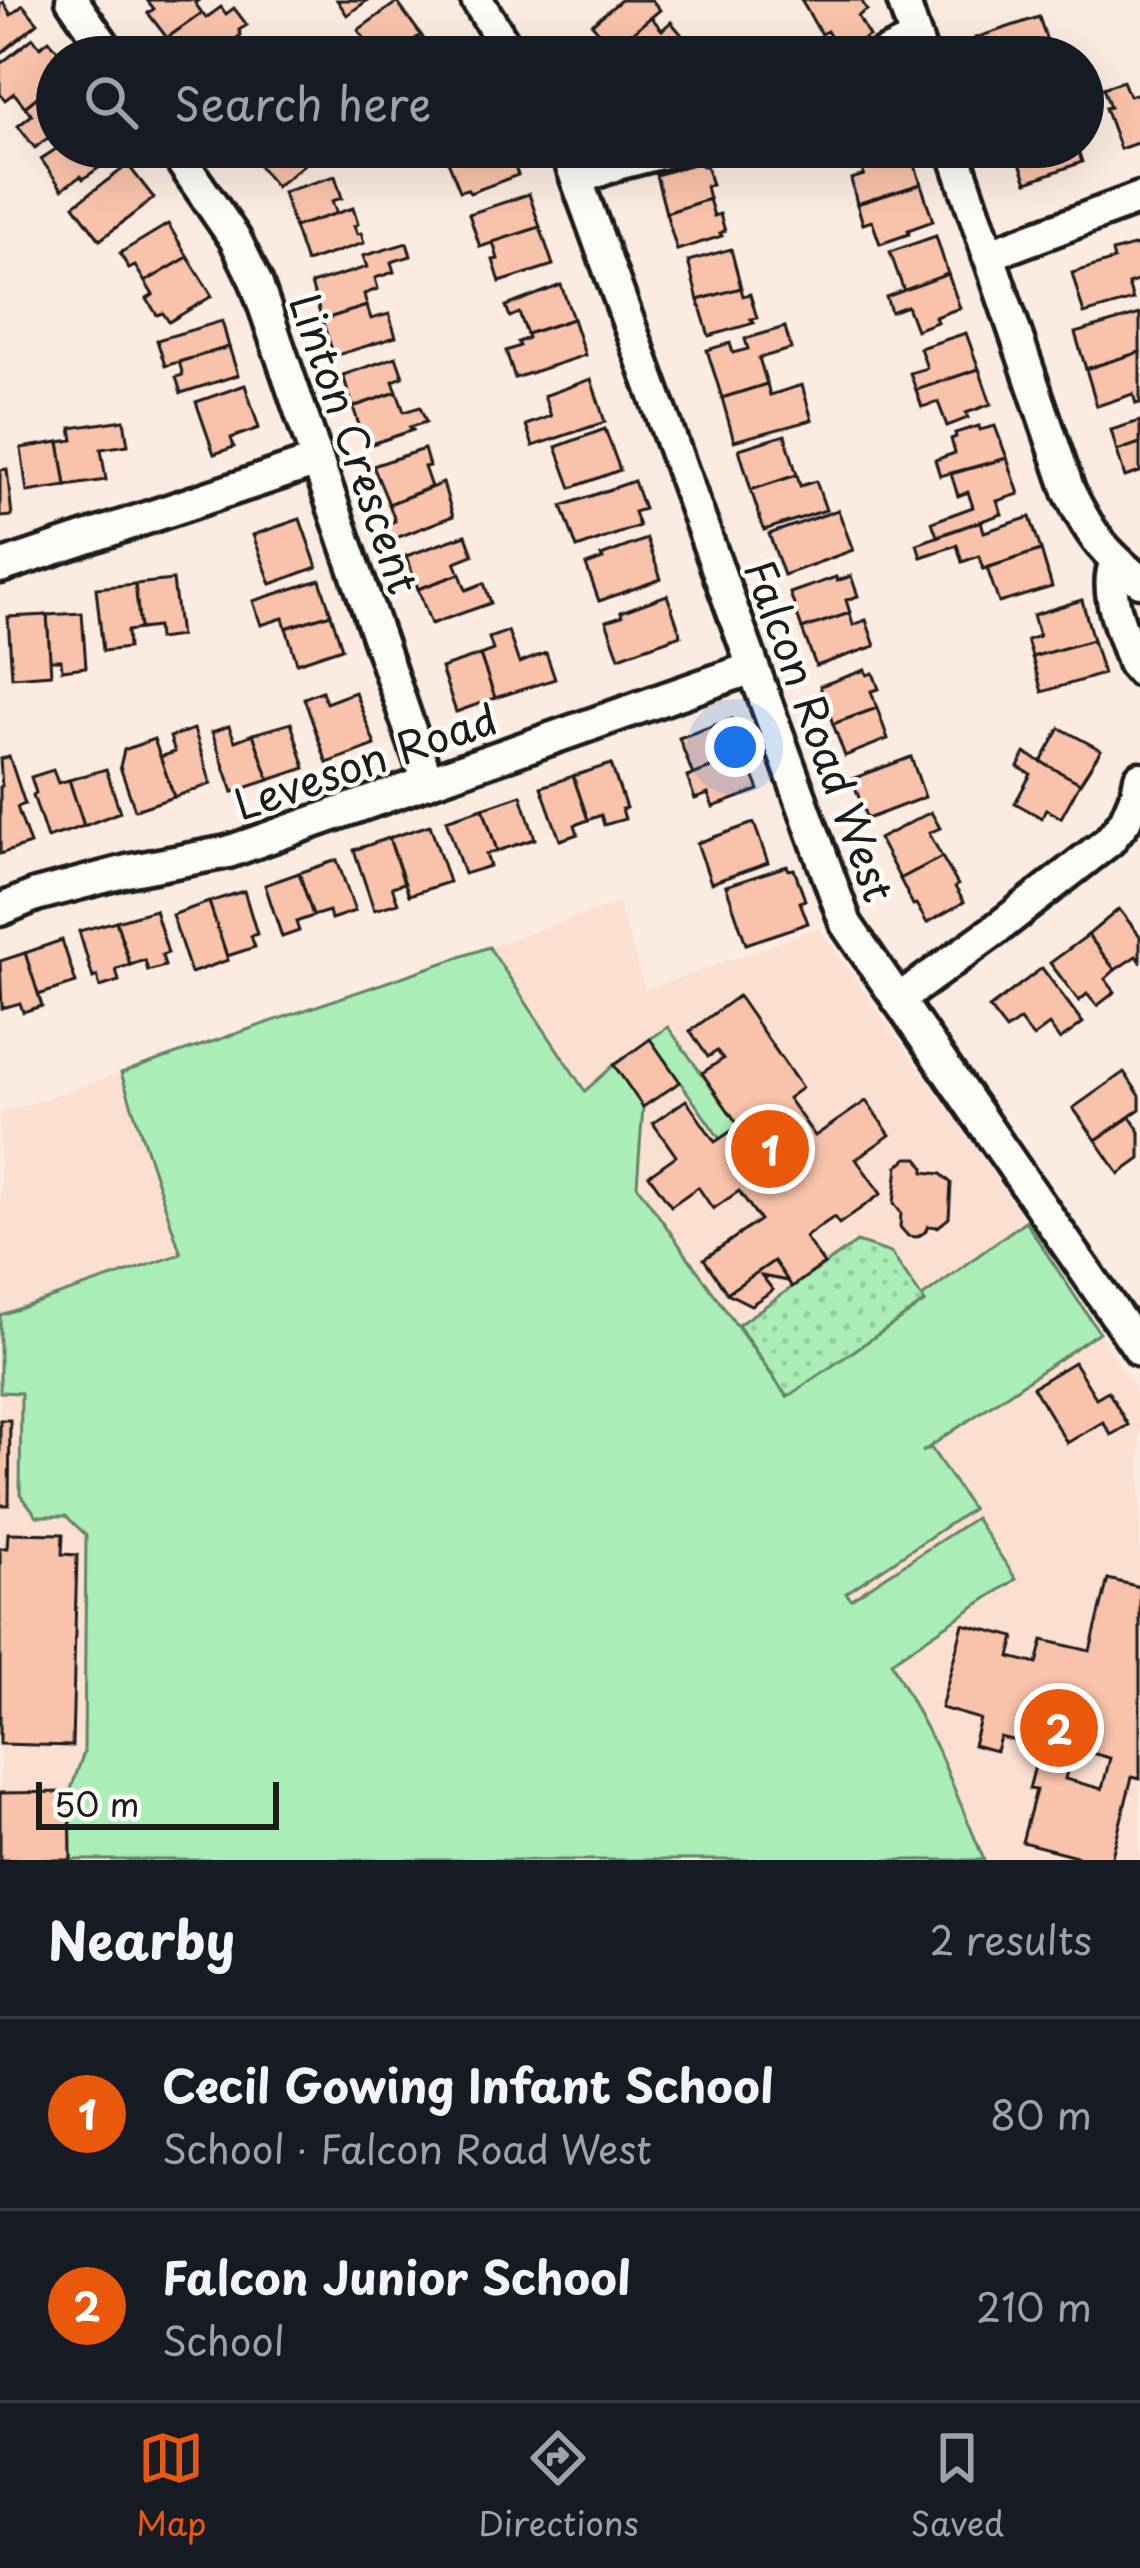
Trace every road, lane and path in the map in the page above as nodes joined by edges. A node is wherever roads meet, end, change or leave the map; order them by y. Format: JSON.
{"nodes":[{"id":1,"x":72,"y":0,"type":"edge"},
{"id":2,"x":477,"y":0,"type":"edge"},
{"id":3,"x":903,"y":0,"type":"edge"},
{"id":4,"x":97,"y":36,"type":"edge"},
{"id":5,"x":499,"y":36,"type":"edge"},
{"id":6,"x":915,"y":36,"type":"edge"},
{"id":7,"x":187,"y":168,"type":"edge"},
{"id":8,"x":574,"y":168,"type":"edge"},
{"id":9,"x":607,"y":168,"type":"edge"},
{"id":10,"x":959,"y":168,"type":"edge"},
{"id":11,"x":578,"y":179,"type":"junction"},
{"id":12,"x":1140,"y":198,"type":"edge"},
{"id":13,"x":988,"y":255,"type":"junction"},
{"id":14,"x":317,"y":461,"type":"junction"},
{"id":15,"x":0,"y":567,"type":"edge"},
{"id":16,"x":1128,"y":571,"type":"edge"},
{"id":17,"x":752,"y":668,"type":"junction"},
{"id":18,"x":1140,"y":670,"type":"edge"},
{"id":19,"x":1140,"y":778,"type":"edge"},
{"id":20,"x":428,"y":782,"type":"junction"},
{"id":21,"x":0,"y":910,"type":"edge"},
{"id":22,"x":898,"y":1000,"type":"junction"},
{"id":23,"x":1140,"y":1350,"type":"edge"}],
"edges":[{"from":1,"to":4,"type":"street"},
{"from":2,"to":5,"type":"street"},
{"from":3,"to":6,"type":"street"},
{"from":7,"to":14,"type":"street","name":"Linton Crescent"},
{"from":8,"to":11,"type":"street","name":"Falcon Road West"},
{"from":9,"to":11,"type":"street"},
{"from":10,"to":13,"type":"street"},
{"from":11,"to":17,"type":"street","name":"Falcon Road West"},
{"from":12,"to":13,"type":"street"},
{"from":13,"to":16,"type":"street"},
{"from":14,"to":15,"type":"street"},
{"from":14,"to":20,"type":"street","name":"Linton Crescent"},
{"from":16,"to":18,"type":"street"},
{"from":17,"to":20,"type":"street","name":"Leveson Road"},
{"from":17,"to":22,"type":"street","name":"Falcon Road West"},
{"from":19,"to":22,"type":"street"},
{"from":20,"to":21,"type":"street","name":"Leveson Road"},
{"from":22,"to":23,"type":"street","name":"Falcon Road West"}]}
